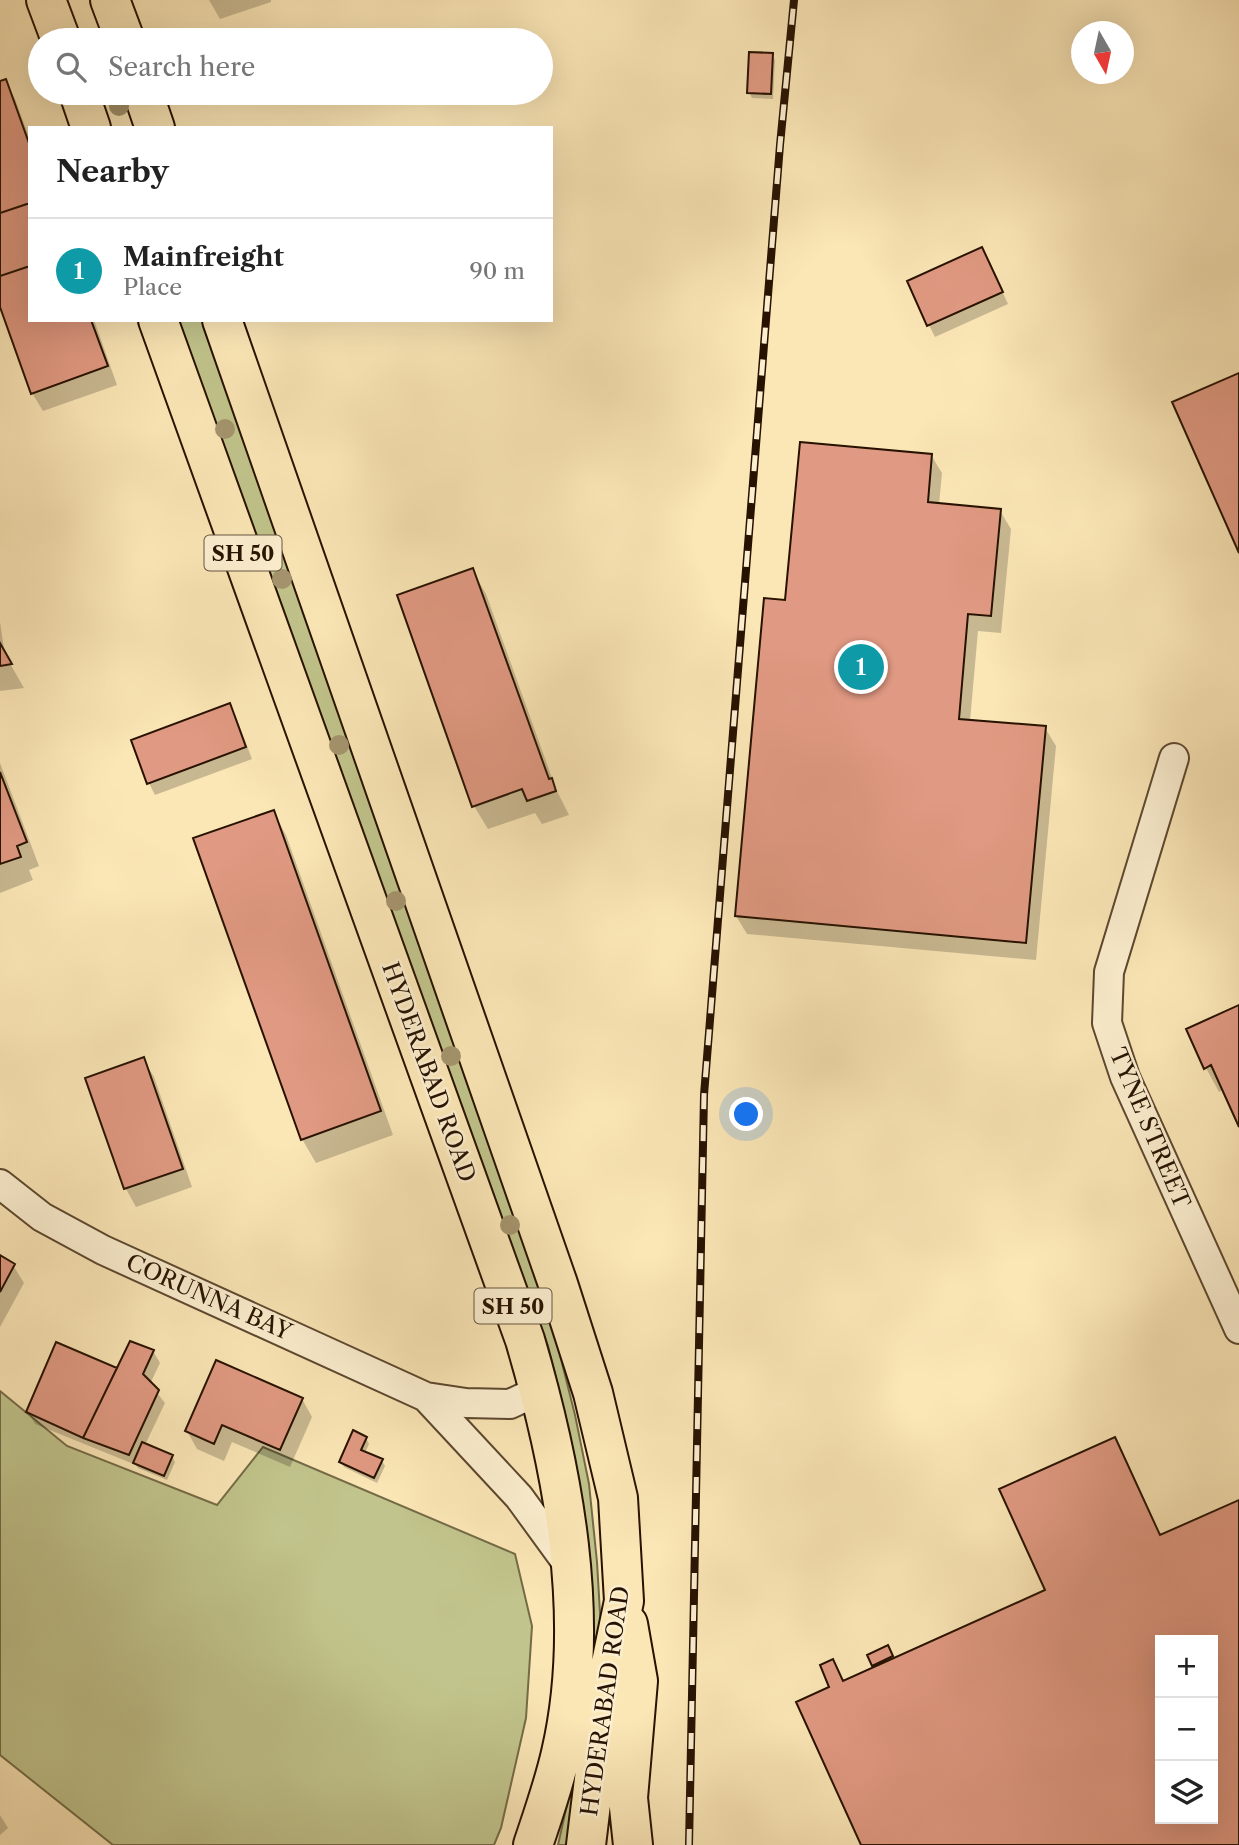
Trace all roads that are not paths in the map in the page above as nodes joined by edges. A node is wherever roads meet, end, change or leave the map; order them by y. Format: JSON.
{"nodes":[{"id":1,"x":46,"y":0,"type":"edge"},
{"id":2,"x":110,"y":0,"type":"edge"},
{"id":3,"x":56,"y":28,"type":"edge"},
{"id":4,"x":120,"y":28,"type":"edge"},
{"id":5,"x":83,"y":105,"type":"edge"},
{"id":6,"x":147,"y":105,"type":"edge"},
{"id":7,"x":89,"y":126,"type":"edge"},
{"id":8,"x":154,"y":126,"type":"edge"},
{"id":9,"x":159,"y":322,"type":"edge"},
{"id":10,"x":223,"y":322,"type":"edge"},
{"id":11,"x":1174,"y":758,"type":"dead end"},
{"id":12,"x":0,"y":1184,"type":"edge"},
{"id":13,"x":1239,"y":1329,"type":"edge"},
{"id":14,"x":540,"y":1390,"type":"junction"},
{"id":15,"x":426,"y":1397,"type":"junction"},
{"id":16,"x":570,"y":1567,"type":"junction"},
{"id":17,"x":624,"y":1601,"type":"junction"},
{"id":18,"x":533,"y":1845,"type":"edge"},
{"id":19,"x":586,"y":1845,"type":"edge"},
{"id":20,"x":633,"y":1845,"type":"edge"}],
"edges":[{"from":1,"to":3,"type":"highway"},
{"from":2,"to":4,"type":"highway"},
{"from":5,"to":7,"type":"highway"},
{"from":6,"to":8,"type":"highway"},
{"from":9,"to":14,"type":"highway","name":"HYDERABAD ROAD","number":"SH 50"},
{"from":10,"to":17,"type":"highway","name":"HYDERABAD ROAD","number":"SH 50"},
{"from":11,"to":13,"type":"street","name":"TYNE STREET"},
{"from":12,"to":15,"type":"street","name":"CORUNNA BAY"},
{"from":14,"to":15,"type":"street","name":"CORUNNA BAY"},
{"from":14,"to":16,"type":"highway","name":"HYDERABAD ROAD","number":"SH 50"},
{"from":15,"to":16,"type":"street","name":"CORUNNA BAY"},
{"from":16,"to":18,"type":"highway","name":"HYDERABAD ROAD","number":"SH 50"},
{"from":17,"to":19,"type":"highway","name":"HYDERABAD ROAD","number":"SH 50"},
{"from":17,"to":20,"type":"highway"}]}
